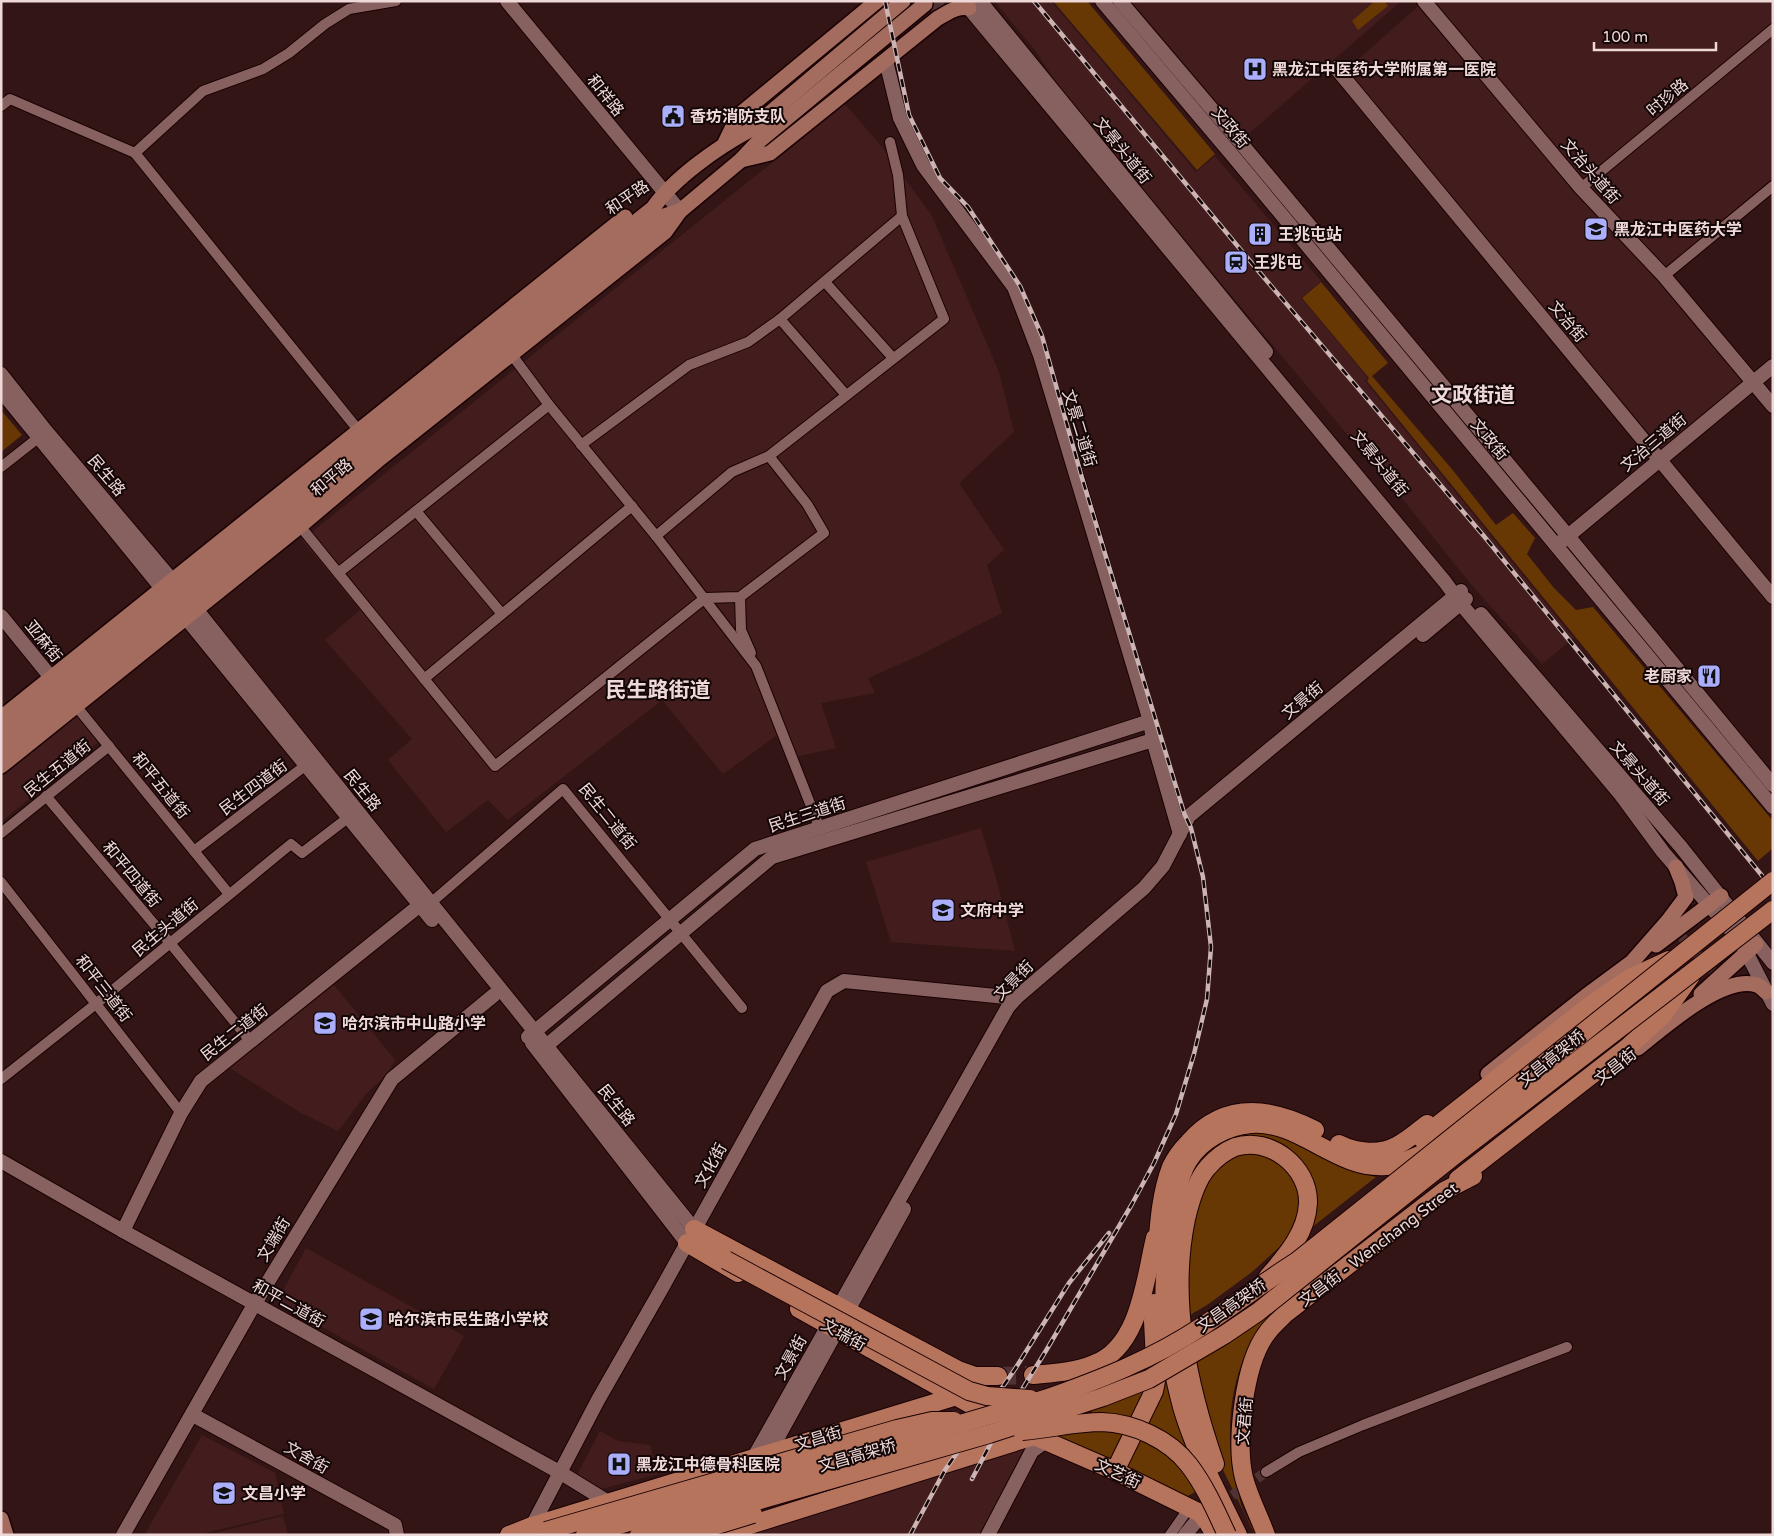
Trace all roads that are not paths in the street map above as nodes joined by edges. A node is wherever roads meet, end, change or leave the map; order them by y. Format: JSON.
{"nodes":[{"id":1,"x":396,"y":1,"type":"edge"},
{"id":2,"x":507,"y":1,"type":"edge"},
{"id":3,"x":877,"y":1,"type":"edge"},
{"id":4,"x":891,"y":1,"type":"edge"},
{"id":5,"x":902,"y":1,"type":"edge"},
{"id":6,"x":1102,"y":1,"type":"edge"},
{"id":7,"x":1120,"y":1,"type":"edge"},
{"id":8,"x":1424,"y":1,"type":"edge"},
{"id":9,"x":971,"y":4,"type":"edge"},
{"id":10,"x":928,"y":7,"type":"tunnel mouth"},
{"id":11,"x":1773,"y":29,"type":"edge"},
{"id":12,"x":886,"y":61,"type":"junction"},
{"id":13,"x":1336,"y":68,"type":"dead end"},
{"id":14,"x":1,"y":106,"type":"edge"},
{"id":15,"x":890,"y":142,"type":"dead end"},
{"id":16,"x":725,"y":143,"type":"junction"},
{"id":17,"x":135,"y":153,"type":"junction"},
{"id":18,"x":741,"y":160,"type":"junction"},
{"id":19,"x":1773,"y":186,"type":"edge"},
{"id":20,"x":1581,"y":188,"type":"junction"},
{"id":21,"x":664,"y":193,"type":"junction"},
{"id":22,"x":680,"y":211,"type":"junction"},
{"id":23,"x":902,"y":216,"type":"junction"},
{"id":24,"x":1664,"y":276,"type":"junction"},
{"id":25,"x":825,"y":282,"type":"junction"},
{"id":26,"x":780,"y":319,"type":"junction"},
{"id":27,"x":512,"y":355,"type":"junction"},
{"id":28,"x":893,"y":358,"type":"junction"},
{"id":29,"x":1773,"y":366,"type":"edge"},
{"id":30,"x":1,"y":374,"type":"edge"},
{"id":31,"x":1753,"y":382,"type":"junction"},
{"id":32,"x":1,"y":391,"type":"edge"},
{"id":33,"x":846,"y":395,"type":"junction"},
{"id":34,"x":549,"y":405,"type":"junction"},
{"id":35,"x":1773,"y":406,"type":"edge"},
{"id":36,"x":392,"y":427,"type":"junction"},
{"id":37,"x":359,"y":431,"type":"junction"},
{"id":38,"x":38,"y":438,"type":"junction"},
{"id":39,"x":582,"y":445,"type":"junction"},
{"id":40,"x":769,"y":456,"type":"junction"},
{"id":41,"x":1660,"y":460,"type":"junction"},
{"id":42,"x":377,"y":461,"type":"junction"},
{"id":43,"x":347,"y":463,"type":"junction"},
{"id":44,"x":1,"y":467,"type":"edge"},
{"id":45,"x":632,"y":506,"type":"junction"},
{"id":46,"x":416,"y":511,"type":"junction"},
{"id":47,"x":300,"y":526,"type":"junction"},
{"id":48,"x":656,"y":536,"type":"junction"},
{"id":49,"x":1568,"y":536,"type":"junction"},
{"id":50,"x":1556,"y":546,"type":"junction"},
{"id":51,"x":338,"y":573,"type":"junction"},
{"id":52,"x":740,"y":597,"type":"junction"},
{"id":53,"x":1461,"y":597,"type":"junction"},
{"id":54,"x":1773,"y":597,"type":"edge"},
{"id":55,"x":705,"y":598,"type":"junction"},
{"id":56,"x":179,"y":599,"type":"junction"},
{"id":57,"x":502,"y":614,"type":"junction"},
{"id":58,"x":1,"y":616,"type":"edge"},
{"id":59,"x":756,"y":666,"type":"junction"},
{"id":60,"x":424,"y":679,"type":"junction"},
{"id":61,"x":64,"y":692,"type":"junction"},
{"id":62,"x":1,"y":718,"type":"edge"},
{"id":63,"x":1150,"y":721,"type":"junction"},
{"id":64,"x":1,"y":736,"type":"edge"},
{"id":65,"x":1153,"y":740,"type":"junction"},
{"id":66,"x":109,"y":746,"type":"junction"},
{"id":67,"x":1,"y":750,"type":"edge"},
{"id":68,"x":306,"y":765,"type":"junction"},
{"id":69,"x":1,"y":766,"type":"edge"},
{"id":70,"x":1773,"y":785,"type":"edge"},
{"id":71,"x":46,"y":796,"type":"junction"},
{"id":72,"x":1773,"y":807,"type":"edge"},
{"id":73,"x":349,"y":817,"type":"junction"},
{"id":74,"x":820,"y":829,"type":"junction"},
{"id":75,"x":1,"y":833,"type":"edge"},
{"id":76,"x":1180,"y":834,"type":"junction"},
{"id":77,"x":194,"y":851,"type":"junction"},
{"id":78,"x":1676,"y":867,"type":"junction"},
{"id":79,"x":1773,"y":881,"type":"edge"},
{"id":80,"x":1,"y":882,"type":"edge"},
{"id":81,"x":229,"y":894,"type":"junction"},
{"id":82,"x":1715,"y":901,"type":"junction"},
{"id":83,"x":425,"y":906,"type":"junction"},
{"id":84,"x":1773,"y":910,"type":"edge"},
{"id":85,"x":671,"y":920,"type":"junction"},
{"id":86,"x":680,"y":933,"type":"junction"},
{"id":87,"x":170,"y":942,"type":"junction"},
{"id":88,"x":1751,"y":948,"type":"junction"},
{"id":89,"x":1683,"y":953,"type":"junction"},
{"id":90,"x":1632,"y":962,"type":"junction"},
{"id":91,"x":1773,"y":963,"type":"edge"},
{"id":92,"x":1696,"y":969,"type":"junction"},
{"id":93,"x":1773,"y":971,"type":"edge"},
{"id":94,"x":494,"y":995,"type":"junction"},
{"id":95,"x":1016,"y":998,"type":"junction"},
{"id":96,"x":1770,"y":998,"type":"edge"},
{"id":97,"x":97,"y":1003,"type":"junction"},
{"id":98,"x":742,"y":1008,"type":"dead end"},
{"id":99,"x":1680,"y":1014,"type":"junction"},
{"id":100,"x":531,"y":1035,"type":"junction"},
{"id":101,"x":251,"y":1042,"type":"junction"},
{"id":102,"x":543,"y":1049,"type":"junction"},
{"id":103,"x":1,"y":1079,"type":"edge"},
{"id":104,"x":181,"y":1113,"type":"junction"},
{"id":105,"x":1427,"y":1129,"type":"junction"},
{"id":106,"x":1443,"y":1144,"type":"junction"},
{"id":107,"x":1,"y":1161,"type":"edge"},
{"id":108,"x":1470,"y":1173,"type":"junction"},
{"id":109,"x":1444,"y":1191,"type":"joint"},
{"id":110,"x":1159,"y":1222,"type":"junction"},
{"id":111,"x":123,"y":1231,"type":"junction"},
{"id":112,"x":691,"y":1236,"type":"junction"},
{"id":113,"x":1265,"y":1282,"type":"junction"},
{"id":114,"x":255,"y":1304,"type":"junction"},
{"id":115,"x":843,"y":1308,"type":"junction"},
{"id":116,"x":1285,"y":1314,"type":"joint"},
{"id":117,"x":832,"y":1328,"type":"junction"},
{"id":118,"x":1566,"y":1347,"type":"dead end"},
{"id":119,"x":1033,"y":1375,"type":"tunnel mouth"},
{"id":120,"x":998,"y":1376,"type":"tunnel mouth"},
{"id":121,"x":957,"y":1396,"type":"junction"},
{"id":122,"x":1045,"y":1400,"type":"junction"},
{"id":123,"x":193,"y":1415,"type":"junction"},
{"id":124,"x":976,"y":1420,"type":"junction"},
{"id":125,"x":996,"y":1428,"type":"junction"},
{"id":126,"x":1040,"y":1439,"type":"junction"},
{"id":127,"x":762,"y":1455,"type":"junction"},
{"id":128,"x":866,"y":1469,"type":"junction"},
{"id":129,"x":1115,"y":1471,"type":"junction"},
{"id":130,"x":1266,"y":1472,"type":"tunnel mouth"},
{"id":131,"x":561,"y":1473,"type":"junction"},
{"id":132,"x":608,"y":1502,"type":"junction"},
{"id":133,"x":1194,"y":1513,"type":"junction"},
{"id":134,"x":1,"y":1519,"type":"edge"},
{"id":135,"x":537,"y":1531,"type":"edge"},
{"id":136,"x":720,"y":1534,"type":"edge"},
{"id":137,"x":6,"y":1535,"type":"edge"},
{"id":138,"x":123,"y":1535,"type":"edge"},
{"id":139,"x":397,"y":1535,"type":"edge"},
{"id":140,"x":509,"y":1535,"type":"edge"},
{"id":141,"x":585,"y":1535,"type":"edge"},
{"id":142,"x":639,"y":1535,"type":"edge"},
{"id":143,"x":667,"y":1535,"type":"edge"},
{"id":144,"x":684,"y":1535,"type":"edge"},
{"id":145,"x":988,"y":1535,"type":"edge"},
{"id":146,"x":1170,"y":1535,"type":"edge"},
{"id":147,"x":1186,"y":1535,"type":"edge"},
{"id":148,"x":1215,"y":1535,"type":"edge"},
{"id":149,"x":1227,"y":1535,"type":"edge"},
{"id":150,"x":1238,"y":1535,"type":"edge"},
{"id":151,"x":1248,"y":1535,"type":"edge"},
{"id":152,"x":1266,"y":1535,"type":"edge"}],
"edges":[{"from":1,"to":17,"type":"street"},
{"from":2,"to":21,"type":"main road","name":"和祥路"},
{"from":3,"to":16,"type":"main road"},
{"from":4,"to":16,"type":"main road"},
{"from":5,"to":16,"type":"main road","name":"和平路"},
{"from":6,"to":50,"type":"main road","name":"文政街"},
{"from":7,"to":49,"type":"main road","name":"文政街"},
{"from":8,"to":20,"type":"main road","name":"文治头道街"},
{"from":9,"to":12,"type":"main road"},
{"from":9,"to":53,"type":"main road","name":"文景头道街"},
{"from":10,"to":18,"type":"main road"},
{"from":11,"to":20,"type":"street","name":"时珍路"},
{"from":12,"to":18,"type":"main road"},
{"from":12,"to":63,"type":"main road","name":"文景二道街"},
{"from":13,"to":41,"type":"main road","name":"文治街"},
{"from":14,"to":17,"type":"street"},
{"from":15,"to":23,"type":"street"},
{"from":16,"to":21,"type":"main road","name":"和平路"},
{"from":17,"to":37,"type":"street"},
{"from":18,"to":22,"type":"main road","name":"和平路"},
{"from":19,"to":24,"type":"street"},
{"from":20,"to":24,"type":"main road","name":"文治头道街"},
{"from":21,"to":22,"type":"main road","name":"和祥路"},
{"from":21,"to":36,"type":"main road","name":"和平路"},
{"from":21,"to":37,"type":"main road","name":"和平路"},
{"from":22,"to":27,"type":"main road","name":"和平路"},
{"from":22,"to":36,"type":"main road","name":"和平路"},
{"from":23,"to":25,"type":"street"},
{"from":23,"to":28,"type":"street"},
{"from":24,"to":31,"type":"main road","name":"文治头道街"},
{"from":25,"to":26,"type":"street"},
{"from":25,"to":28,"type":"street"},
{"from":26,"to":33,"type":"street"},
{"from":26,"to":39,"type":"street"},
{"from":27,"to":34,"type":"street"},
{"from":27,"to":42,"type":"main road","name":"和平路"},
{"from":28,"to":33,"type":"street"},
{"from":29,"to":31,"type":"main road","name":"文治三道街"},
{"from":30,"to":56,"type":"main road","name":"民生路"},
{"from":31,"to":35,"type":"main road","name":"文治头道街"},
{"from":31,"to":41,"type":"main road","name":"文治三道街"},
{"from":32,"to":38,"type":"main road","name":"民生路"},
{"from":33,"to":40,"type":"street"},
{"from":34,"to":39,"type":"street"},
{"from":34,"to":46,"type":"street"},
{"from":36,"to":37,"type":"main road"},
{"from":36,"to":42,"type":"main road"},
{"from":36,"to":43,"type":"main road","name":"和平路"},
{"from":37,"to":43,"type":"main road"},
{"from":37,"to":56,"type":"main road","name":"和平路"},
{"from":38,"to":44,"type":"street"},
{"from":38,"to":56,"type":"main road","name":"民生路"},
{"from":39,"to":45,"type":"street"},
{"from":40,"to":48,"type":"street"},
{"from":40,"to":52,"type":"street"},
{"from":41,"to":49,"type":"main road","name":"文治三道街"},
{"from":41,"to":54,"type":"main road","name":"文治街"},
{"from":42,"to":43,"type":"main road"},
{"from":42,"to":47,"type":"main road","name":"和平路"},
{"from":43,"to":56,"type":"main road","name":"和平路"},
{"from":45,"to":48,"type":"street"},
{"from":45,"to":57,"type":"street"},
{"from":46,"to":51,"type":"street"},
{"from":46,"to":57,"type":"street"},
{"from":47,"to":51,"type":"street"},
{"from":47,"to":56,"type":"main road","name":"和平路"},
{"from":48,"to":55,"type":"street"},
{"from":49,"to":50,"type":"main road","name":"文治三道街"},
{"from":49,"to":70,"type":"main road","name":"文政街"},
{"from":50,"to":72,"type":"main road","name":"文政街"},
{"from":51,"to":60,"type":"street"},
{"from":52,"to":55,"type":"street"},
{"from":52,"to":59,"type":"street"},
{"from":53,"to":76,"type":"main road","name":"文景街"},
{"from":53,"to":78,"type":"main road","name":"文景头道街"},
{"from":53,"to":82,"type":"main road","name":"文景头道街"},
{"from":53,"to":115,"type":"main road","name":"文景街"},
{"from":55,"to":59,"type":"street"},
{"from":55,"to":60,"type":"street"},
{"from":56,"to":61,"type":"main road","name":"和平路"},
{"from":56,"to":61,"type":"main road","name":"和平路"},
{"from":56,"to":68,"type":"main road","name":"民生路"},
{"from":56,"to":83,"type":"main road","name":"民生路"},
{"from":57,"to":60,"type":"street"},
{"from":58,"to":61,"type":"main road","name":"亚麻街"},
{"from":59,"to":74,"type":"street"},
{"from":61,"to":62,"type":"main road","name":"和平路"},
{"from":61,"to":64,"type":"main road","name":"和平路"},
{"from":61,"to":66,"type":"street","name":"和平五道街"},
{"from":61,"to":67,"type":"main road","name":"和平路"},
{"from":61,"to":69,"type":"main road","name":"和平路"},
{"from":63,"to":65,"type":"main road","name":"文景二道街"},
{"from":63,"to":74,"type":"main road","name":"民生三道街"},
{"from":65,"to":76,"type":"main road","name":"文景二道街"},
{"from":65,"to":86,"type":"main road","name":"民生三道街"},
{"from":66,"to":71,"type":"street","name":"民生五道街"},
{"from":66,"to":77,"type":"street","name":"和平五道街"},
{"from":68,"to":73,"type":"main road","name":"民生路"},
{"from":68,"to":77,"type":"street","name":"民生四道街"},
{"from":71,"to":75,"type":"street","name":"民生五道街"},
{"from":71,"to":87,"type":"street","name":"和平四道街"},
{"from":73,"to":81,"type":"street","name":"民生头道街"},
{"from":73,"to":83,"type":"main road","name":"民生路"},
{"from":74,"to":85,"type":"main road","name":"民生三道街"},
{"from":76,"to":95,"type":"main road","name":"文景街"},
{"from":77,"to":81,"type":"street","name":"和平五道街"},
{"from":78,"to":82,"type":"main road","name":"文景头道街"},
{"from":78,"to":90,"type":"main road"},
{"from":79,"to":89,"type":"highway","name":"文昌高架桥","bridge":true},
{"from":80,"to":97,"type":"street","name":"和平三道街"},
{"from":81,"to":87,"type":"street","name":"民生头道街"},
{"from":82,"to":88,"type":"main road","name":"文景头道街"},
{"from":82,"to":90,"type":"main road"},
{"from":83,"to":85,"type":"street","name":"民生二道街"},
{"from":83,"to":94,"type":"main road","name":"民生路"},
{"from":83,"to":100,"type":"main road","name":"民生路"},
{"from":83,"to":101,"type":"main road","name":"民生二道街"},
{"from":84,"to":92,"type":"highway","name":"文昌高架桥","bridge":true},
{"from":85,"to":86,"type":"street","name":"民生二道街"},
{"from":85,"to":100,"type":"main road","name":"民生三道街"},
{"from":86,"to":98,"type":"street","name":"民生二道街"},
{"from":86,"to":102,"type":"main road","name":"民生三道街"},
{"from":87,"to":97,"type":"street","name":"民生头道街"},
{"from":87,"to":101,"type":"street","name":"和平四道街"},
{"from":88,"to":91,"type":"main road","name":"文景头道街"},
{"from":88,"to":93,"type":"main road","name":"文景头道街"},
{"from":88,"to":96,"type":"main road","name":"文景头道街"},
{"from":88,"to":99,"type":"main road"},
{"from":89,"to":105,"type":"highway","bridge":true},
{"from":89,"to":106,"type":"highway","name":"文昌高架桥","bridge":true},
{"from":90,"to":105,"type":"main road"},
{"from":92,"to":108,"type":"highway","bridge":true},
{"from":92,"to":125,"type":"highway","name":"文昌高架桥","bridge":true},
{"from":94,"to":100,"type":"main road","name":"民生路"},
{"from":94,"to":114,"type":"main road","name":"文端街"},
{"from":95,"to":112,"type":"main road","name":"文化街"},
{"from":95,"to":115,"type":"main road","name":"文景街"},
{"from":96,"to":99,"type":"main road","name":"文昌街"},
{"from":97,"to":103,"type":"street","name":"民生头道街"},
{"from":97,"to":104,"type":"street","name":"和平三道街"},
{"from":99,"to":108,"type":"main road","name":"文昌街"},
{"from":100,"to":102,"type":"main road","name":"民生路"},
{"from":101,"to":104,"type":"main road","name":"民生二道街"},
{"from":102,"to":112,"type":"main road","name":"民生路"},
{"from":104,"to":111,"type":"main road","name":"民生二道街"},
{"from":105,"to":110,"type":"highway"},
{"from":106,"to":113,"type":"highway","name":"文昌高架桥","bridge":true},
{"from":106,"to":150,"type":"highway"},
{"from":107,"to":111,"type":"main road","name":"和平二道街"},
{"from":108,"to":109,"type":"highway","name":"文昌街"},
{"from":109,"to":116,"type":"highway","name":"文昌街 - Wenchang Street"},
{"from":110,"to":119,"type":"highway"},
{"from":110,"to":129,"type":"highway"},
{"from":111,"to":114,"type":"main road","name":"和平二道街"},
{"from":112,"to":115,"type":"highway","name":"文瑞街"},
{"from":112,"to":117,"type":"highway","name":"文瑞街"},
{"from":112,"to":122,"type":"highway","bridge":true},
{"from":112,"to":131,"type":"main road","name":"文化街"},
{"from":113,"to":122,"type":"highway","name":"文昌高架桥","bridge":true},
{"from":113,"to":151,"type":"highway"},
{"from":114,"to":123,"type":"main road","name":"文端街"},
{"from":114,"to":131,"type":"main road","name":"和平二道街"},
{"from":115,"to":117,"type":"main road","name":"文景街"},
{"from":115,"to":120,"type":"highway","name":"文瑞街"},
{"from":116,"to":152,"type":"highway","name":"文君街"},
{"from":117,"to":121,"type":"highway","name":"文瑞街"},
{"from":117,"to":127,"type":"main road","name":"文景街"},
{"from":118,"to":130,"type":"street"},
{"from":121,"to":125,"type":"highway","name":"文瑞街"},
{"from":121,"to":127,"type":"highway","name":"文昌街"},
{"from":122,"to":124,"type":"highway","name":"文昌高架桥","bridge":true},
{"from":123,"to":138,"type":"main road","name":"文端街"},
{"from":123,"to":139,"type":"main road","name":"文舍街"},
{"from":124,"to":135,"type":"highway","bridge":true},
{"from":124,"to":141,"type":"highway","name":"文昌高架桥","bridge":true},
{"from":125,"to":126,"type":"highway","name":"文艺街"},
{"from":125,"to":128,"type":"highway","name":"文昌高架桥","bridge":true},
{"from":125,"to":149,"type":"highway","bridge":true},
{"from":126,"to":129,"type":"highway","name":"文艺街"},
{"from":126,"to":136,"type":"highway"},
{"from":126,"to":145,"type":"main road"},
{"from":127,"to":132,"type":"highway","name":"文昌街"},
{"from":127,"to":136,"type":"main road","name":"文景街"},
{"from":128,"to":142,"type":"highway","name":"文昌高架桥","bridge":true},
{"from":128,"to":144,"type":"highway","bridge":true},
{"from":129,"to":133,"type":"highway","name":"文艺街"},
{"from":131,"to":132,"type":"main road","name":"和平二道街"},
{"from":131,"to":135,"type":"main road","name":"文化街"},
{"from":132,"to":135,"type":"highway","name":"文昌街"},
{"from":132,"to":143,"type":"main road","name":"和平二道街"},
{"from":133,"to":146,"type":"street"},
{"from":133,"to":147,"type":"main road"},
{"from":133,"to":148,"type":"highway"},
{"from":134,"to":137,"type":"main road"},
{"from":135,"to":140,"type":"highway","name":"文昌街"}]}
